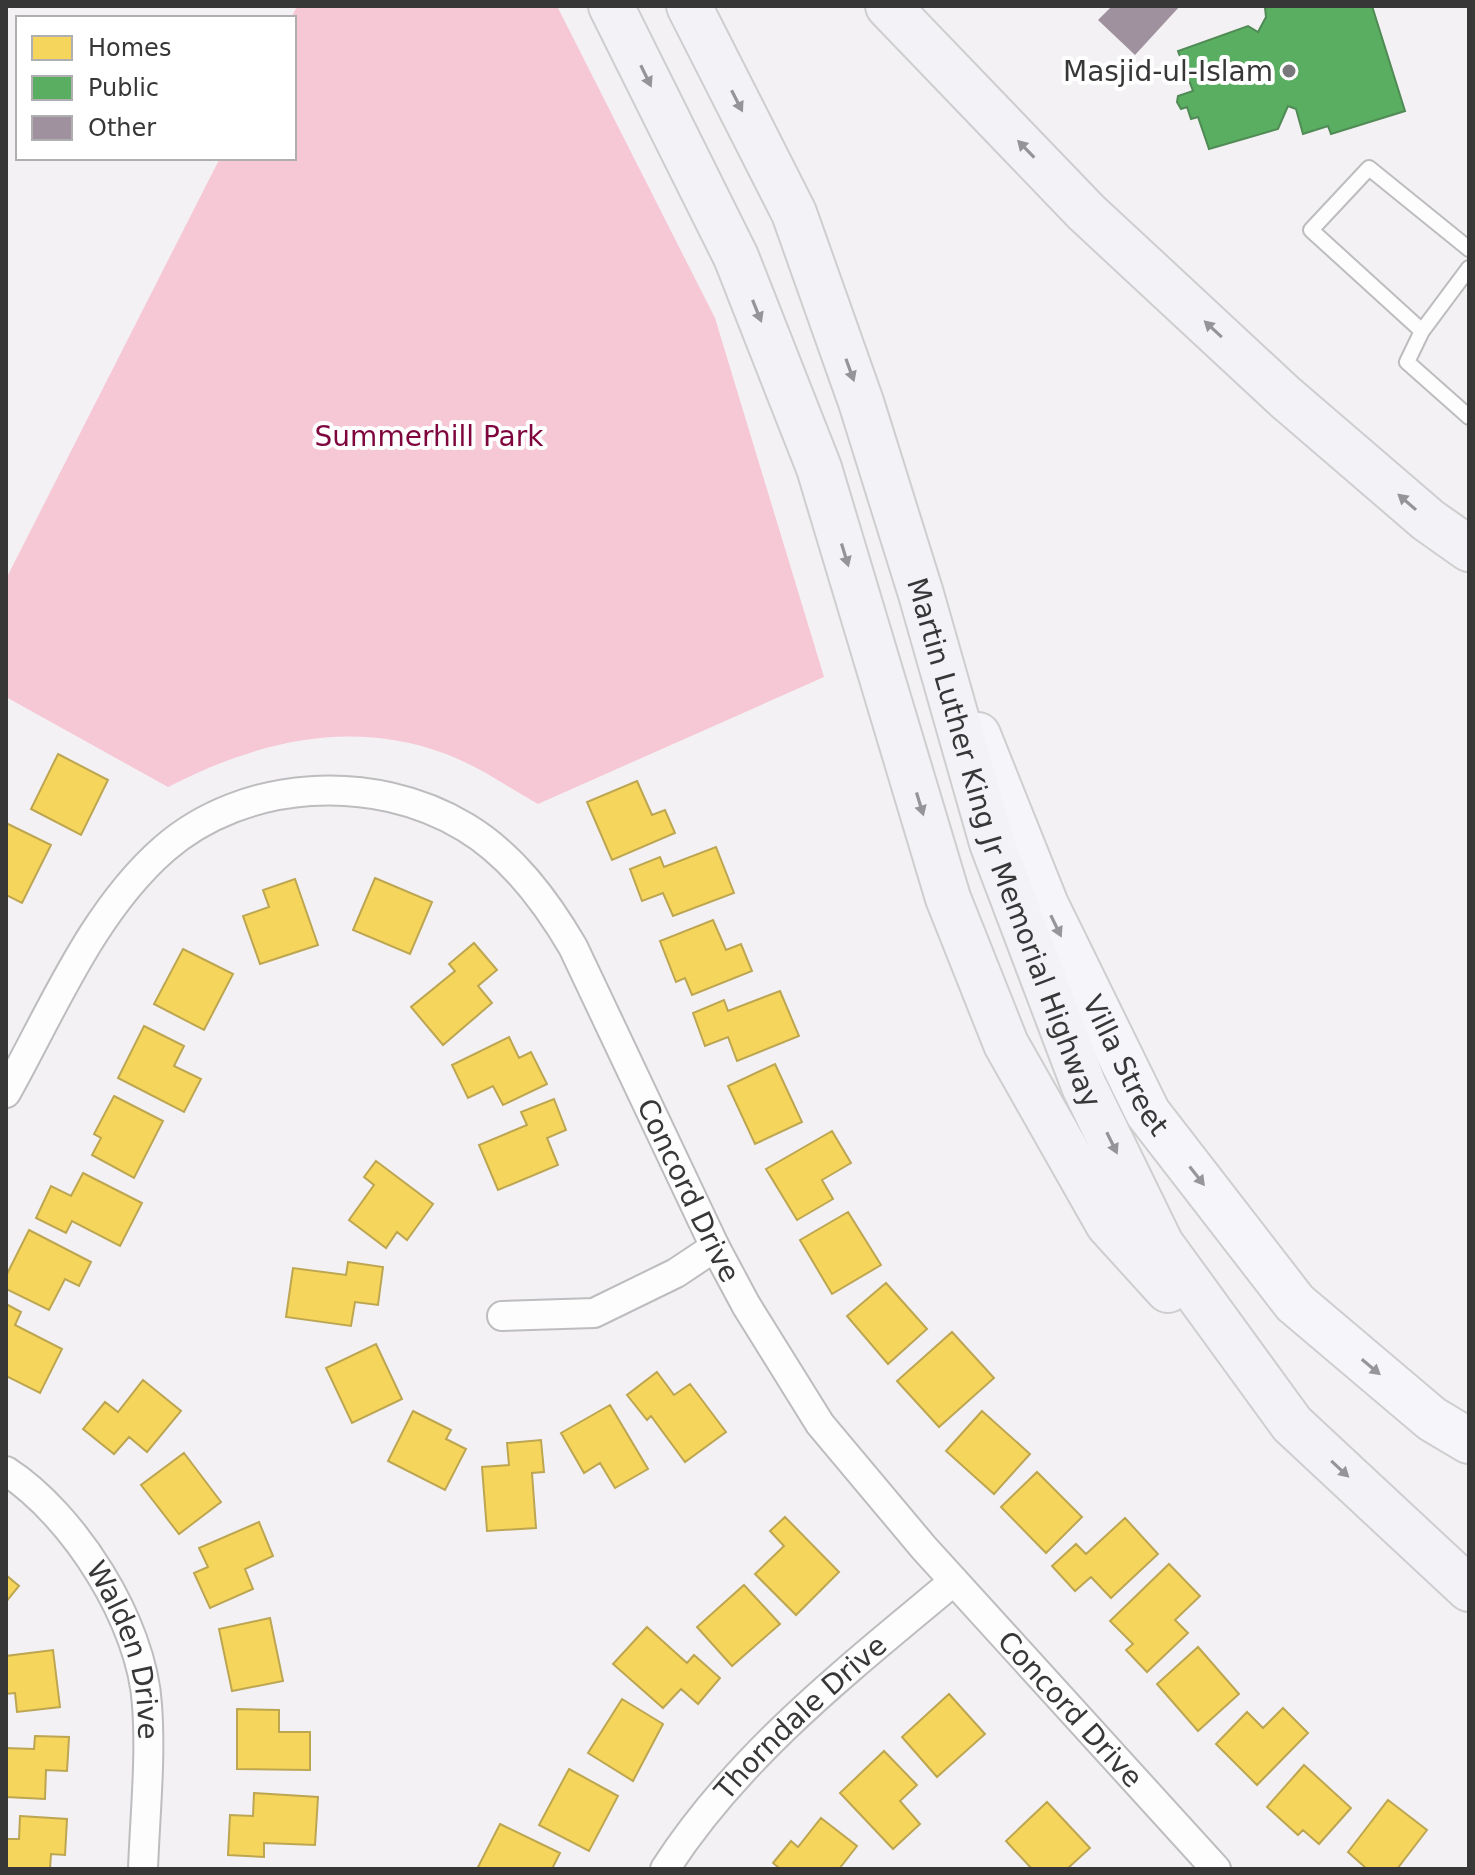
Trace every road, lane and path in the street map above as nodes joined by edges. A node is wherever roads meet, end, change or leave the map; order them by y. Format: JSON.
{"nodes":[{"id":1,"x":611,"y":6,"type":"edge"},
{"id":2,"x":689,"y":6,"type":"edge"},
{"id":3,"x":888,"y":6,"type":"edge"},
{"id":4,"x":1469,"y":249,"type":"edge"},
{"id":5,"x":1469,"y":268,"type":"edge"},
{"id":6,"x":1422,"y":331,"type":"junction"},
{"id":7,"x":1469,"y":417,"type":"edge"},
{"id":8,"x":1469,"y":549,"type":"edge"},
{"id":9,"x":921,"y":594,"type":"junction"},
{"id":10,"x":6,"y":1093,"type":"edge"},
{"id":11,"x":715,"y":1247,"type":"junction"},
{"id":12,"x":502,"y":1316,"type":"dead end"},
{"id":13,"x":1292,"y":1424,"type":"junction"},
{"id":14,"x":1469,"y":1441,"type":"edge"},
{"id":15,"x":6,"y":1471,"type":"edge"},
{"id":16,"x":954,"y":1581,"type":"junction"},
{"id":17,"x":1469,"y":1589,"type":"edge"},
{"id":18,"x":143,"y":1869,"type":"edge"},
{"id":19,"x":665,"y":1869,"type":"edge"},
{"id":20,"x":1216,"y":1869,"type":"edge"}],
"edges":[{"from":1,"to":13,"type":"highway","one_way":true},
{"from":2,"to":9,"type":"highway","name":"Martin Luther King Jr Memorial Highway","one_way":true},
{"from":8,"to":3,"type":"highway","one_way":true},
{"from":4,"to":6,"type":"lane"},
{"from":5,"to":6,"type":"lane"},
{"from":6,"to":7,"type":"lane"},
{"from":9,"to":13,"type":"highway","name":"Martin Luther King Jr Memorial Highway","one_way":true},
{"from":9,"to":14,"type":"main road","name":"Villa Street","one_way":true},
{"from":10,"to":11,"type":"street","name":"Concord Drive"},
{"from":11,"to":12,"type":"street"},
{"from":11,"to":16,"type":"street","name":"Concord Drive"},
{"from":13,"to":17,"type":"highway","name":"Martin Luther King Jr Memorial Highway","one_way":true},
{"from":15,"to":18,"type":"street","name":"Walden Drive"},
{"from":16,"to":19,"type":"street","name":"Thorndale Drive"},
{"from":16,"to":20,"type":"street","name":"Concord Drive"}]}
